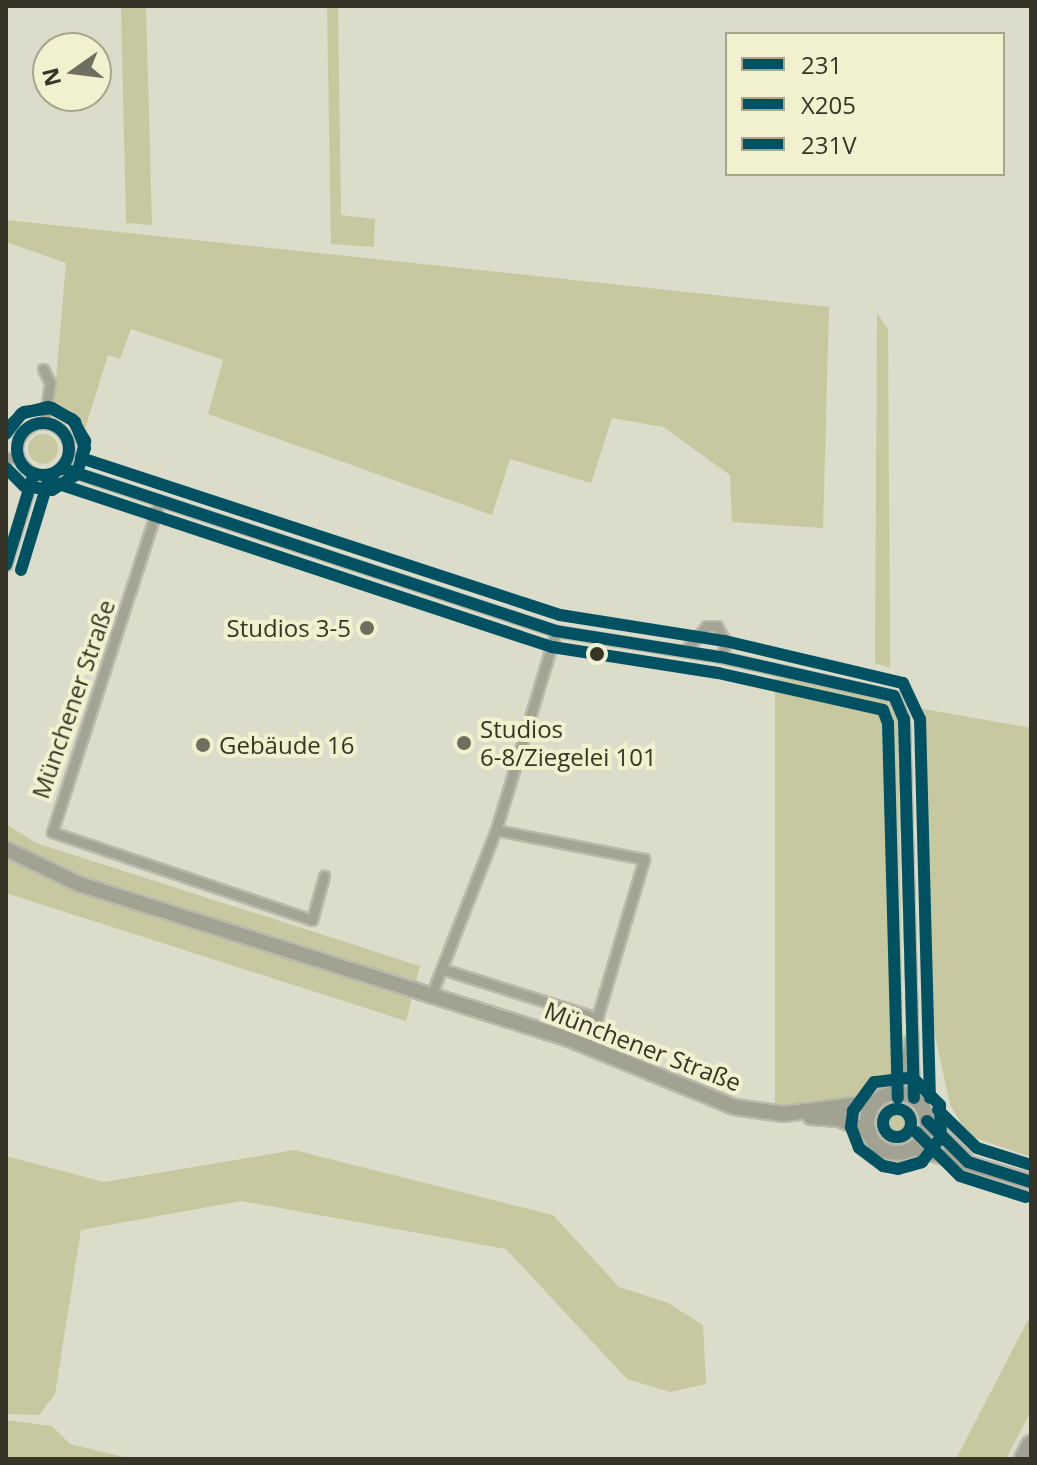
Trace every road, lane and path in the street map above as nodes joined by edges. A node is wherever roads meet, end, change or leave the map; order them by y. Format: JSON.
{"nodes":[{"id":1,"x":43,"y":369,"type":"dead end"},
{"id":2,"x":44,"y":423,"type":"junction"},
{"id":3,"x":6,"y":458,"type":"edge"},
{"id":4,"x":19,"y":458,"type":"junction"},
{"id":5,"x":61,"y":468,"type":"junction"},
{"id":6,"x":34,"y":473,"type":"junction"},
{"id":7,"x":159,"y":503,"type":"junction"},
{"id":8,"x":6,"y":565,"type":"edge"},
{"id":9,"x":556,"y":631,"type":"junction"},
{"id":10,"x":685,"y":651,"type":"junction"},
{"id":11,"x":721,"y":657,"type":"junction"},
{"id":12,"x":496,"y":830,"type":"junction"},
{"id":13,"x":6,"y":849,"type":"edge"},
{"id":14,"x":324,"y":876,"type":"dead end"},
{"id":15,"x":442,"y":969,"type":"junction"},
{"id":16,"x":432,"y":993,"type":"junction"},
{"id":17,"x":910,"y":1030,"type":"junction"},
{"id":18,"x":891,"y":1093,"type":"junction"},
{"id":19,"x":914,"y":1098,"type":"junction"},
{"id":20,"x":875,"y":1102,"type":"junction"},
{"id":21,"x":795,"y":1113,"type":"junction"},
{"id":22,"x":927,"y":1121,"type":"junction"},
{"id":23,"x":869,"y":1132,"type":"junction"},
{"id":24,"x":914,"y":1148,"type":"junction"},
{"id":25,"x":968,"y":1162,"type":"junction"},
{"id":26,"x":1031,"y":1182,"type":"edge"},
{"id":27,"x":1031,"y":1445,"type":"edge"},
{"id":28,"x":1024,"y":1459,"type":"edge"}],
"edges":[{"from":1,"to":2,"type":"street"},
{"from":2,"to":4,"type":"street"},
{"from":2,"to":5,"type":"street"},
{"from":3,"to":4,"type":"street"},
{"from":4,"to":6,"type":"street"},
{"from":5,"to":6,"type":"street"},
{"from":5,"to":7,"type":"street"},
{"from":6,"to":8,"type":"street"},
{"from":7,"to":9,"type":"street"},
{"from":7,"to":14,"type":"street","name":"Münchener Straße"},
{"from":9,"to":10,"type":"street"},
{"from":9,"to":12,"type":"street"},
{"from":10,"to":11,"type":"street"},
{"from":10,"to":11,"type":"street"},
{"from":11,"to":17,"type":"street"},
{"from":12,"to":15,"type":"street"},
{"from":12,"to":15,"type":"street","name":"Münchener Straße"},
{"from":13,"to":16,"type":"main road","name":"Münchener Straße"},
{"from":15,"to":16,"type":"street"},
{"from":16,"to":21,"type":"main road","name":"Münchener Straße"},
{"from":17,"to":18,"type":"street"},
{"from":17,"to":19,"type":"street"},
{"from":18,"to":19,"type":"main road"},
{"from":18,"to":20,"type":"main road"},
{"from":19,"to":22,"type":"main road"},
{"from":20,"to":21,"type":"main road","name":"Münchener Straße"},
{"from":20,"to":23,"type":"main road"},
{"from":21,"to":23,"type":"main road","name":"Münchener Straße"},
{"from":22,"to":24,"type":"main road"},
{"from":22,"to":25,"type":"main road"},
{"from":23,"to":24,"type":"main road"},
{"from":24,"to":25,"type":"main road"},
{"from":25,"to":26,"type":"main road"},
{"from":27,"to":28,"type":"highway"}]}
